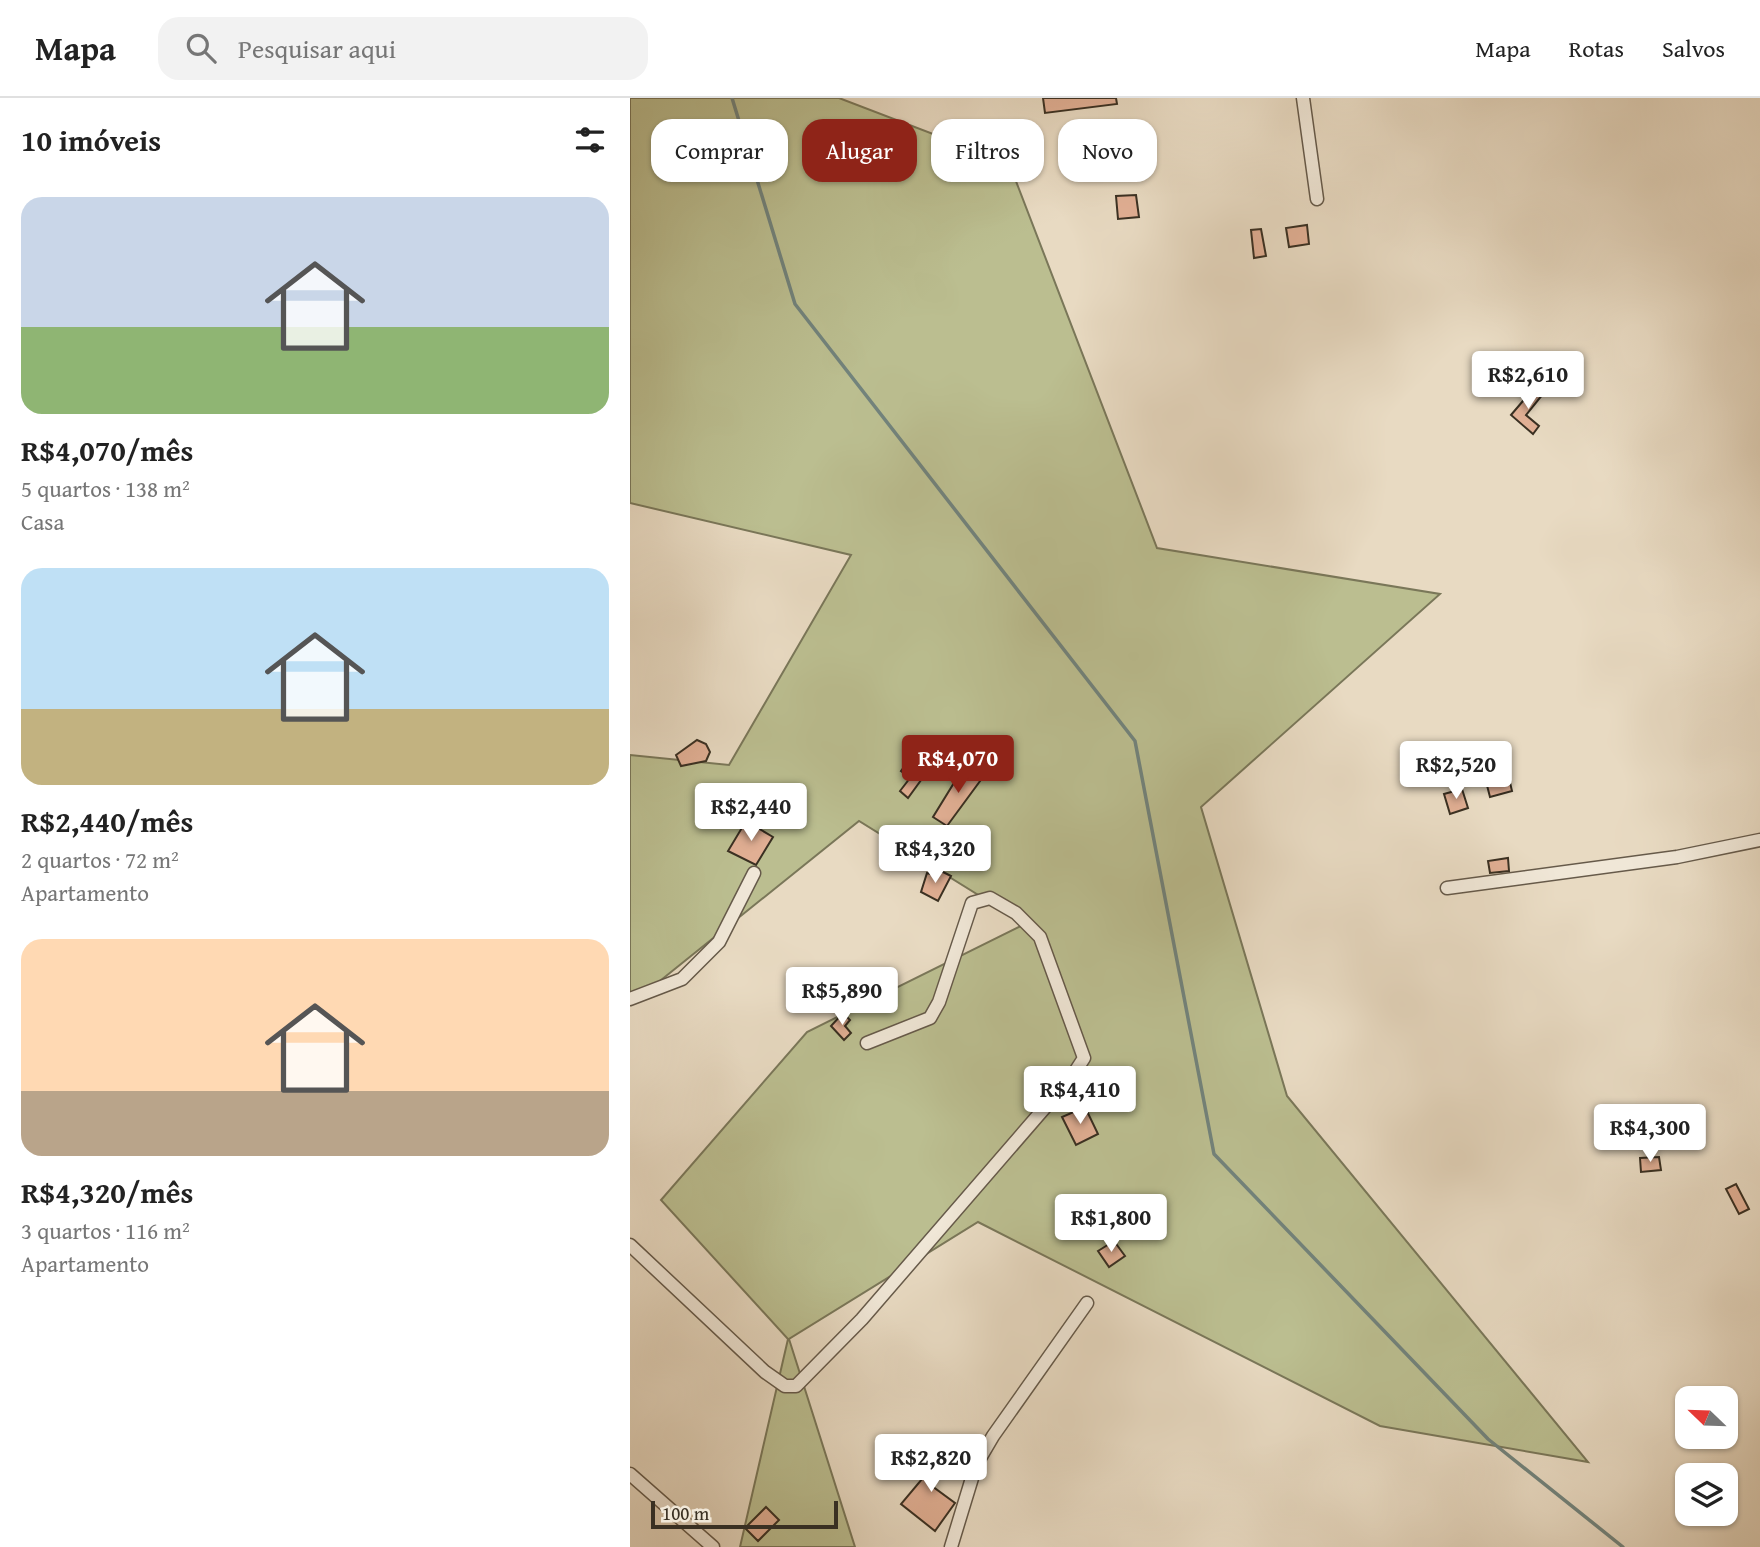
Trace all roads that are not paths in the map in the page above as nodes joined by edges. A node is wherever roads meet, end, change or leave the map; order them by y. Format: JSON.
{"nodes":[{"id":1,"x":1303,"y":98,"type":"edge"},
{"id":2,"x":1317,"y":199,"type":"dead end"},
{"id":3,"x":1760,"y":840,"type":"edge"},
{"id":4,"x":754,"y":873,"type":"dead end"},
{"id":5,"x":1447,"y":888,"type":"dead end"},
{"id":6,"x":630,"y":999,"type":"edge"},
{"id":7,"x":867,"y":1043,"type":"dead end"},
{"id":8,"x":630,"y":1245,"type":"edge"},
{"id":9,"x":1087,"y":1303,"type":"dead end"},
{"id":10,"x":630,"y":1474,"type":"edge"},
{"id":11,"x":713,"y":1547,"type":"edge"},
{"id":12,"x":951,"y":1547,"type":"edge"}],
"edges":[{"from":1,"to":2,"type":"street"},
{"from":3,"to":5,"type":"street"},
{"from":4,"to":6,"type":"street"},
{"from":7,"to":8,"type":"street"},
{"from":9,"to":12,"type":"street"},
{"from":10,"to":11,"type":"street"}]}
